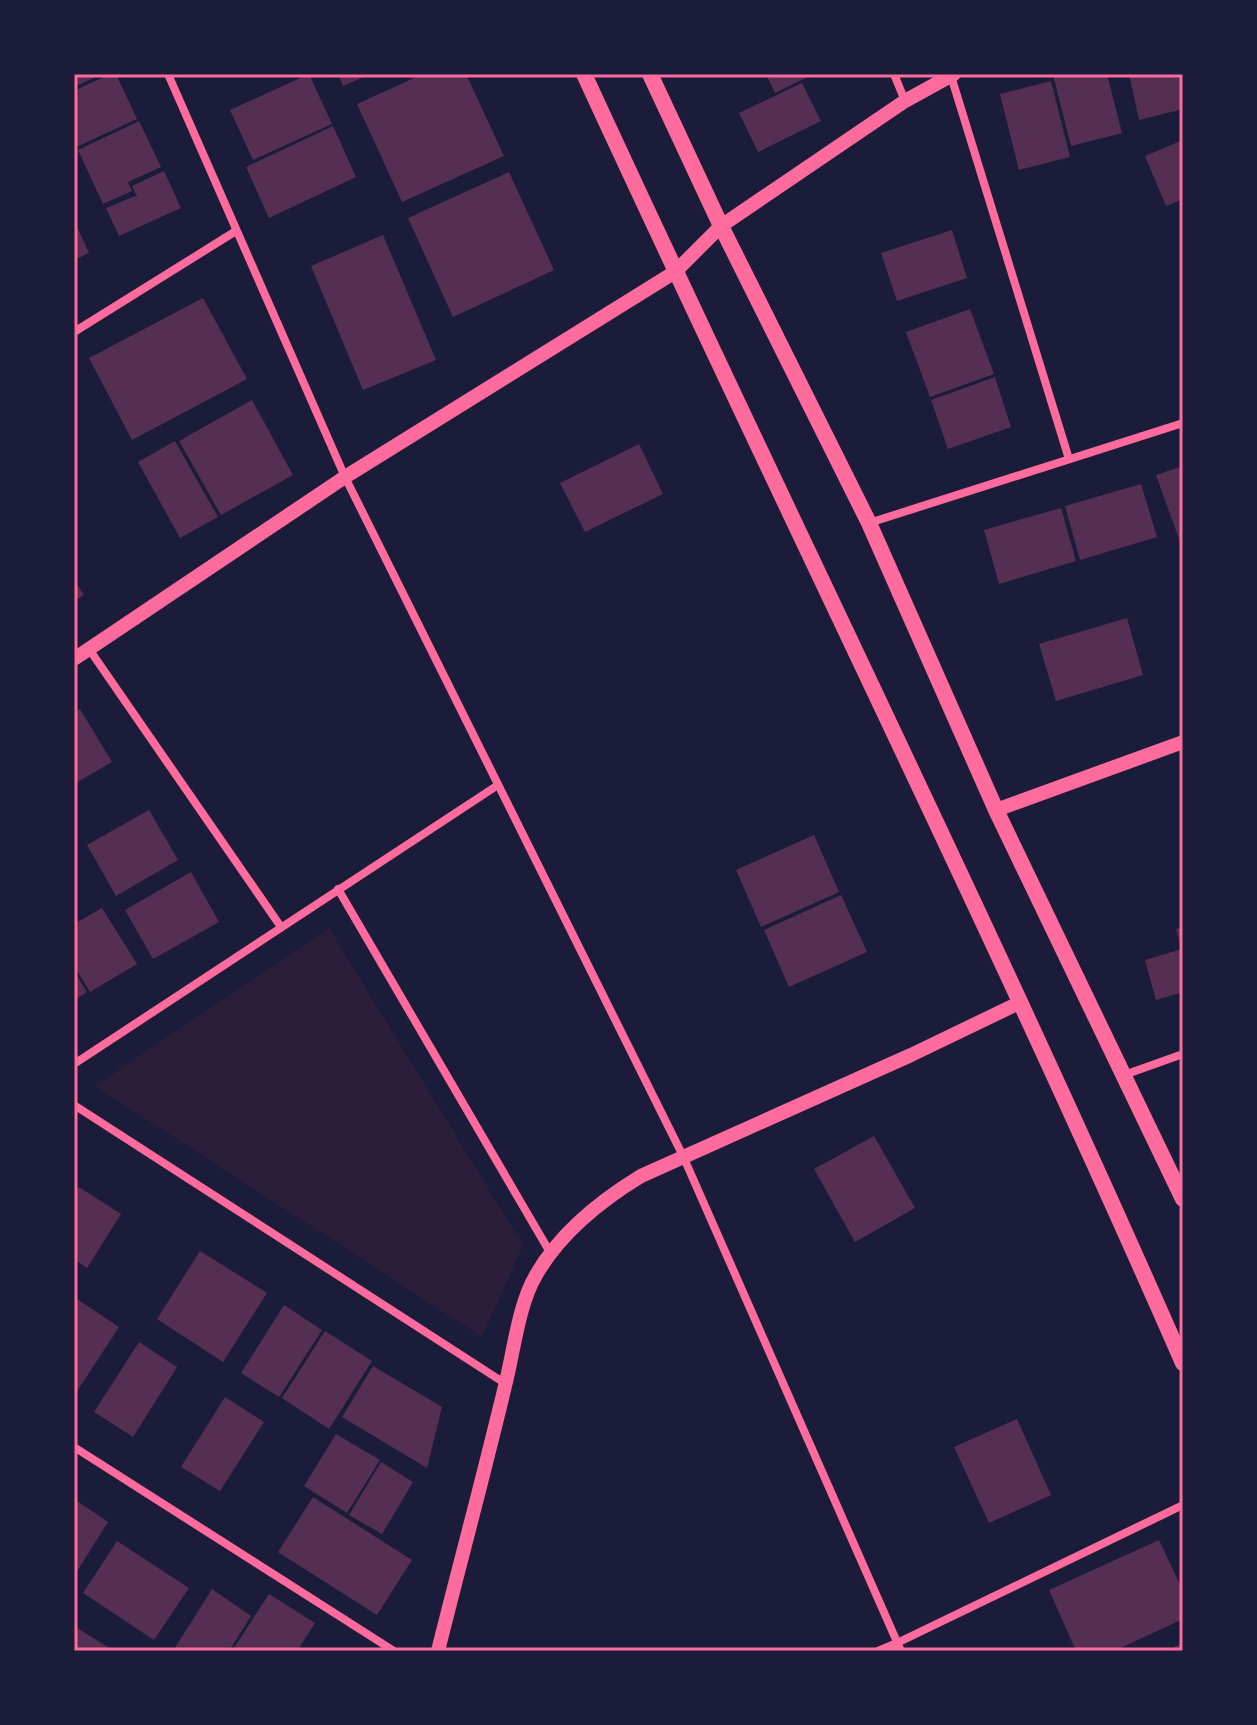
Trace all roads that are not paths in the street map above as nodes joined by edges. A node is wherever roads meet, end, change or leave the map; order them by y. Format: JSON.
{"nodes":[{"id":1,"x":168,"y":74,"type":"edge"},
{"id":2,"x":584,"y":74,"type":"edge"},
{"id":3,"x":650,"y":74,"type":"edge"},
{"id":4,"x":894,"y":74,"type":"edge"},
{"id":5,"x":953,"y":75,"type":"edge"},
{"id":6,"x":905,"y":101,"type":"junction"},
{"id":7,"x":721,"y":226,"type":"junction"},
{"id":8,"x":236,"y":231,"type":"junction"},
{"id":9,"x":675,"y":272,"type":"junction"},
{"id":10,"x":74,"y":332,"type":"edge"},
{"id":11,"x":1183,"y":423,"type":"edge"},
{"id":12,"x":1069,"y":459,"type":"junction"},
{"id":13,"x":345,"y":477,"type":"junction"},
{"id":14,"x":869,"y":523,"type":"junction"},
{"id":15,"x":89,"y":649,"type":"junction"},
{"id":16,"x":74,"y":659,"type":"edge"},
{"id":17,"x":1183,"y":742,"type":"edge"},
{"id":18,"x":498,"y":785,"type":"junction"},
{"id":19,"x":996,"y":810,"type":"junction"},
{"id":20,"x":338,"y":889,"type":"junction"},
{"id":21,"x":281,"y":927,"type":"junction"},
{"id":22,"x":1021,"y":1002,"type":"junction"},
{"id":23,"x":1183,"y":1054,"type":"edge"},
{"id":24,"x":74,"y":1064,"type":"edge"},
{"id":25,"x":1122,"y":1076,"type":"junction"},
{"id":26,"x":74,"y":1105,"type":"edge"},
{"id":27,"x":683,"y":1156,"type":"junction"},
{"id":28,"x":1183,"y":1199,"type":"edge"},
{"id":29,"x":551,"y":1254,"type":"junction"},
{"id":30,"x":1183,"y":1363,"type":"edge"},
{"id":31,"x":506,"y":1384,"type":"junction"},
{"id":32,"x":74,"y":1447,"type":"edge"},
{"id":33,"x":1183,"y":1505,"type":"edge"},
{"id":34,"x":899,"y":1647,"type":"edge"},
{"id":35,"x":394,"y":1651,"type":"edge"},
{"id":36,"x":438,"y":1651,"type":"edge"},
{"id":37,"x":878,"y":1651,"type":"edge"}],
"edges":[{"from":1,"to":8,"type":"street"},
{"from":2,"to":9,"type":"main road"},
{"from":3,"to":7,"type":"main road"},
{"from":4,"to":6,"type":"street"},
{"from":5,"to":6,"type":"street"},
{"from":5,"to":12,"type":"street"},
{"from":6,"to":7,"type":"street"},
{"from":7,"to":9,"type":"street"},
{"from":7,"to":14,"type":"main road"},
{"from":8,"to":10,"type":"street"},
{"from":8,"to":13,"type":"street"},
{"from":9,"to":13,"type":"street"},
{"from":9,"to":22,"type":"main road"},
{"from":11,"to":12,"type":"street"},
{"from":12,"to":14,"type":"street"},
{"from":13,"to":15,"type":"street"},
{"from":13,"to":18,"type":"street"},
{"from":14,"to":19,"type":"main road"},
{"from":15,"to":16,"type":"street"},
{"from":15,"to":21,"type":"street"},
{"from":17,"to":19,"type":"street"},
{"from":18,"to":20,"type":"street"},
{"from":18,"to":27,"type":"street"},
{"from":19,"to":25,"type":"main road"},
{"from":20,"to":21,"type":"street"},
{"from":20,"to":29,"type":"street"},
{"from":21,"to":24,"type":"street"},
{"from":22,"to":27,"type":"street"},
{"from":22,"to":30,"type":"main road"},
{"from":23,"to":25,"type":"street"},
{"from":25,"to":28,"type":"main road"},
{"from":26,"to":31,"type":"street"},
{"from":27,"to":29,"type":"street"},
{"from":27,"to":34,"type":"street"},
{"from":29,"to":31,"type":"street"},
{"from":31,"to":36,"type":"street"},
{"from":32,"to":35,"type":"street"},
{"from":33,"to":34,"type":"street"},
{"from":34,"to":37,"type":"street"}]}
